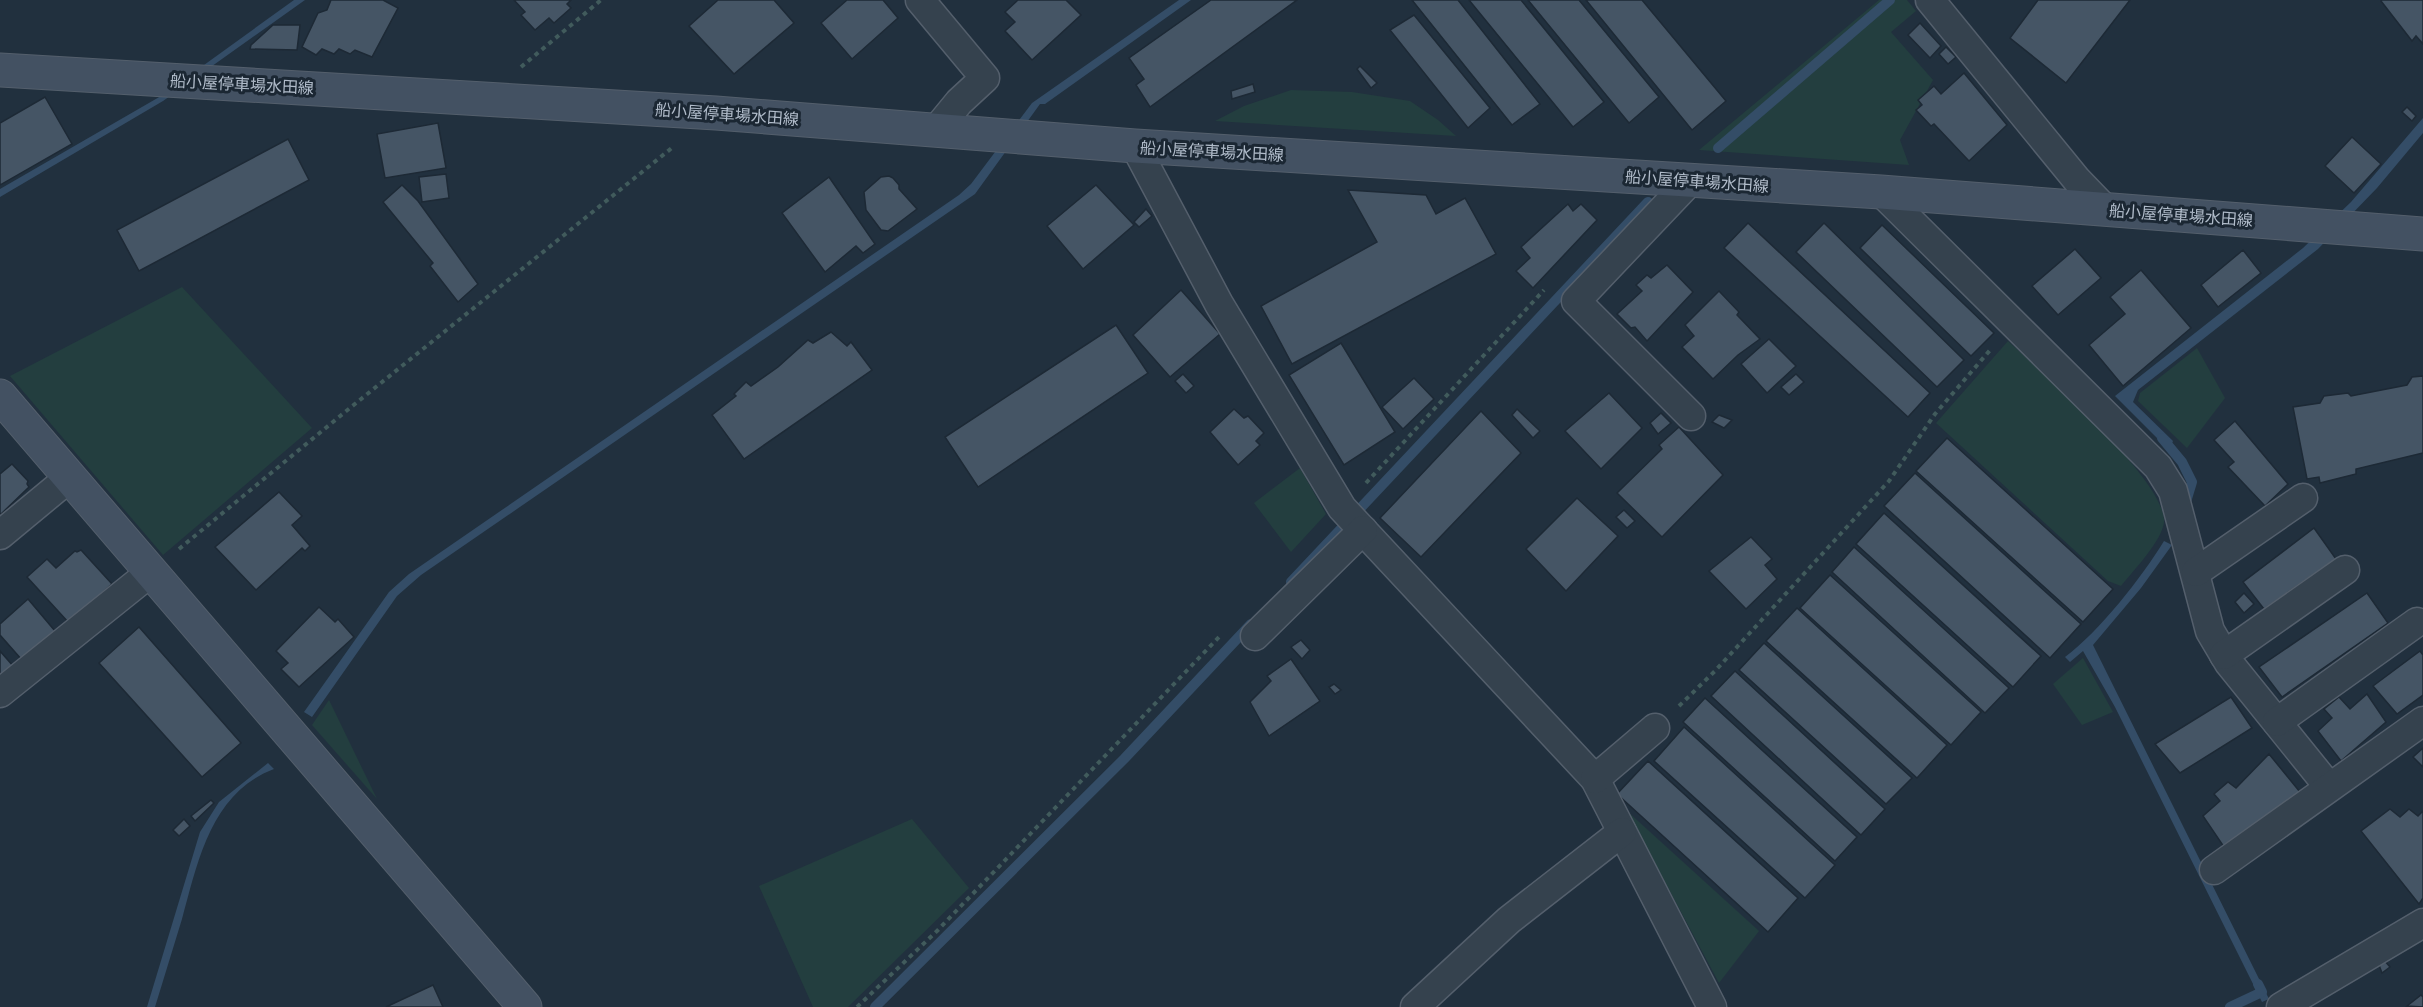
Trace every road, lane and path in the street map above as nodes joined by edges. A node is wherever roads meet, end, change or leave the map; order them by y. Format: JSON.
{"nodes":[{"id":1,"x":601,"y":0,"type":"edge"},
{"id":2,"x":920,"y":0,"type":"edge"},
{"id":3,"x":1930,"y":0,"type":"edge"},
{"id":4,"x":0,"y":70,"type":"edge"},
{"id":5,"x":503,"y":100,"type":"junction"},
{"id":6,"x":716,"y":112,"type":"junction"},
{"id":7,"x":936,"y":130,"type":"junction"},
{"id":8,"x":1135,"y":146,"type":"junction"},
{"id":9,"x":1691,"y":180,"type":"junction"},
{"id":10,"x":1881,"y":192,"type":"junction"},
{"id":11,"x":2105,"y":209,"type":"junction"},
{"id":12,"x":2423,"y":234,"type":"edge"},
{"id":13,"x":1552,"y":282,"type":"dead end"},
{"id":14,"x":2013,"y":323,"type":"junction"},
{"id":15,"x":0,"y":396,"type":"edge"},
{"id":16,"x":1691,"y":416,"type":"dead end"},
{"id":17,"x":70,"y":477,"type":"junction"},
{"id":18,"x":2303,"y":498,"type":"dead end"},
{"id":19,"x":1342,"y":508,"type":"junction"},
{"id":20,"x":1363,"y":530,"type":"junction"},
{"id":21,"x":0,"y":535,"type":"edge"},
{"id":22,"x":2345,"y":570,"type":"dead end"},
{"id":23,"x":151,"y":572,"type":"junction"},
{"id":24,"x":2196,"y":573,"type":"junction"},
{"id":25,"x":2417,"y":622,"type":"dead end"},
{"id":26,"x":1227,"y":629,"type":"dead end"},
{"id":27,"x":1255,"y":636,"type":"dead end"},
{"id":28,"x":2224,"y":655,"type":"junction"},
{"id":29,"x":0,"y":693,"type":"edge"},
{"id":30,"x":2423,"y":721,"type":"edge"},
{"id":31,"x":2277,"y":722,"type":"junction"},
{"id":32,"x":1656,"y":728,"type":"joint"},
{"id":33,"x":1595,"y":779,"type":"junction"},
{"id":34,"x":2330,"y":787,"type":"junction"},
{"id":35,"x":1622,"y":832,"type":"junction"},
{"id":36,"x":2214,"y":870,"type":"dead end"},
{"id":37,"x":2423,"y":923,"type":"edge"},
{"id":38,"x":525,"y":1007,"type":"edge"},
{"id":39,"x":857,"y":1007,"type":"edge"},
{"id":40,"x":1415,"y":1007,"type":"edge"},
{"id":41,"x":1712,"y":1007,"type":"edge"},
{"id":42,"x":2281,"y":1007,"type":"edge"}],
"edges":[{"from":1,"to":5,"type":"path"},
{"from":2,"to":7,"type":"street"},
{"from":3,"to":11,"type":"street"},
{"from":4,"to":5,"type":"main road","name":"船小屋停車場水田線"},
{"from":5,"to":6,"type":"main road","name":"船小屋停車場水田線"},
{"from":6,"to":7,"type":"main road","name":"船小屋停車場水田線"},
{"from":6,"to":23,"type":"path"},
{"from":7,"to":8,"type":"main road","name":"船小屋停車場水田線"},
{"from":8,"to":9,"type":"main road","name":"船小屋停車場水田線"},
{"from":8,"to":19,"type":"street"},
{"from":9,"to":10,"type":"main road","name":"船小屋停車場水田線"},
{"from":9,"to":16,"type":"street"},
{"from":10,"to":11,"type":"main road","name":"船小屋停車場水田線"},
{"from":10,"to":14,"type":"street"},
{"from":11,"to":12,"type":"main road","name":"船小屋停車場水田線"},
{"from":13,"to":19,"type":"path"},
{"from":14,"to":24,"type":"street"},
{"from":14,"to":32,"type":"path"},
{"from":15,"to":17,"type":"main road"},
{"from":17,"to":21,"type":"street"},
{"from":17,"to":23,"type":"main road"},
{"from":18,"to":24,"type":"street"},
{"from":19,"to":20,"type":"street"},
{"from":20,"to":27,"type":"street"},
{"from":20,"to":33,"type":"street"},
{"from":22,"to":28,"type":"street"},
{"from":23,"to":29,"type":"street"},
{"from":23,"to":38,"type":"main road"},
{"from":24,"to":28,"type":"street"},
{"from":25,"to":31,"type":"street"},
{"from":26,"to":39,"type":"path"},
{"from":28,"to":31,"type":"street"},
{"from":30,"to":34,"type":"street"},
{"from":31,"to":34,"type":"street"},
{"from":32,"to":33,"type":"street"},
{"from":33,"to":35,"type":"street"},
{"from":34,"to":36,"type":"street"},
{"from":35,"to":40,"type":"street"},
{"from":35,"to":41,"type":"street"},
{"from":37,"to":42,"type":"street"}]}
